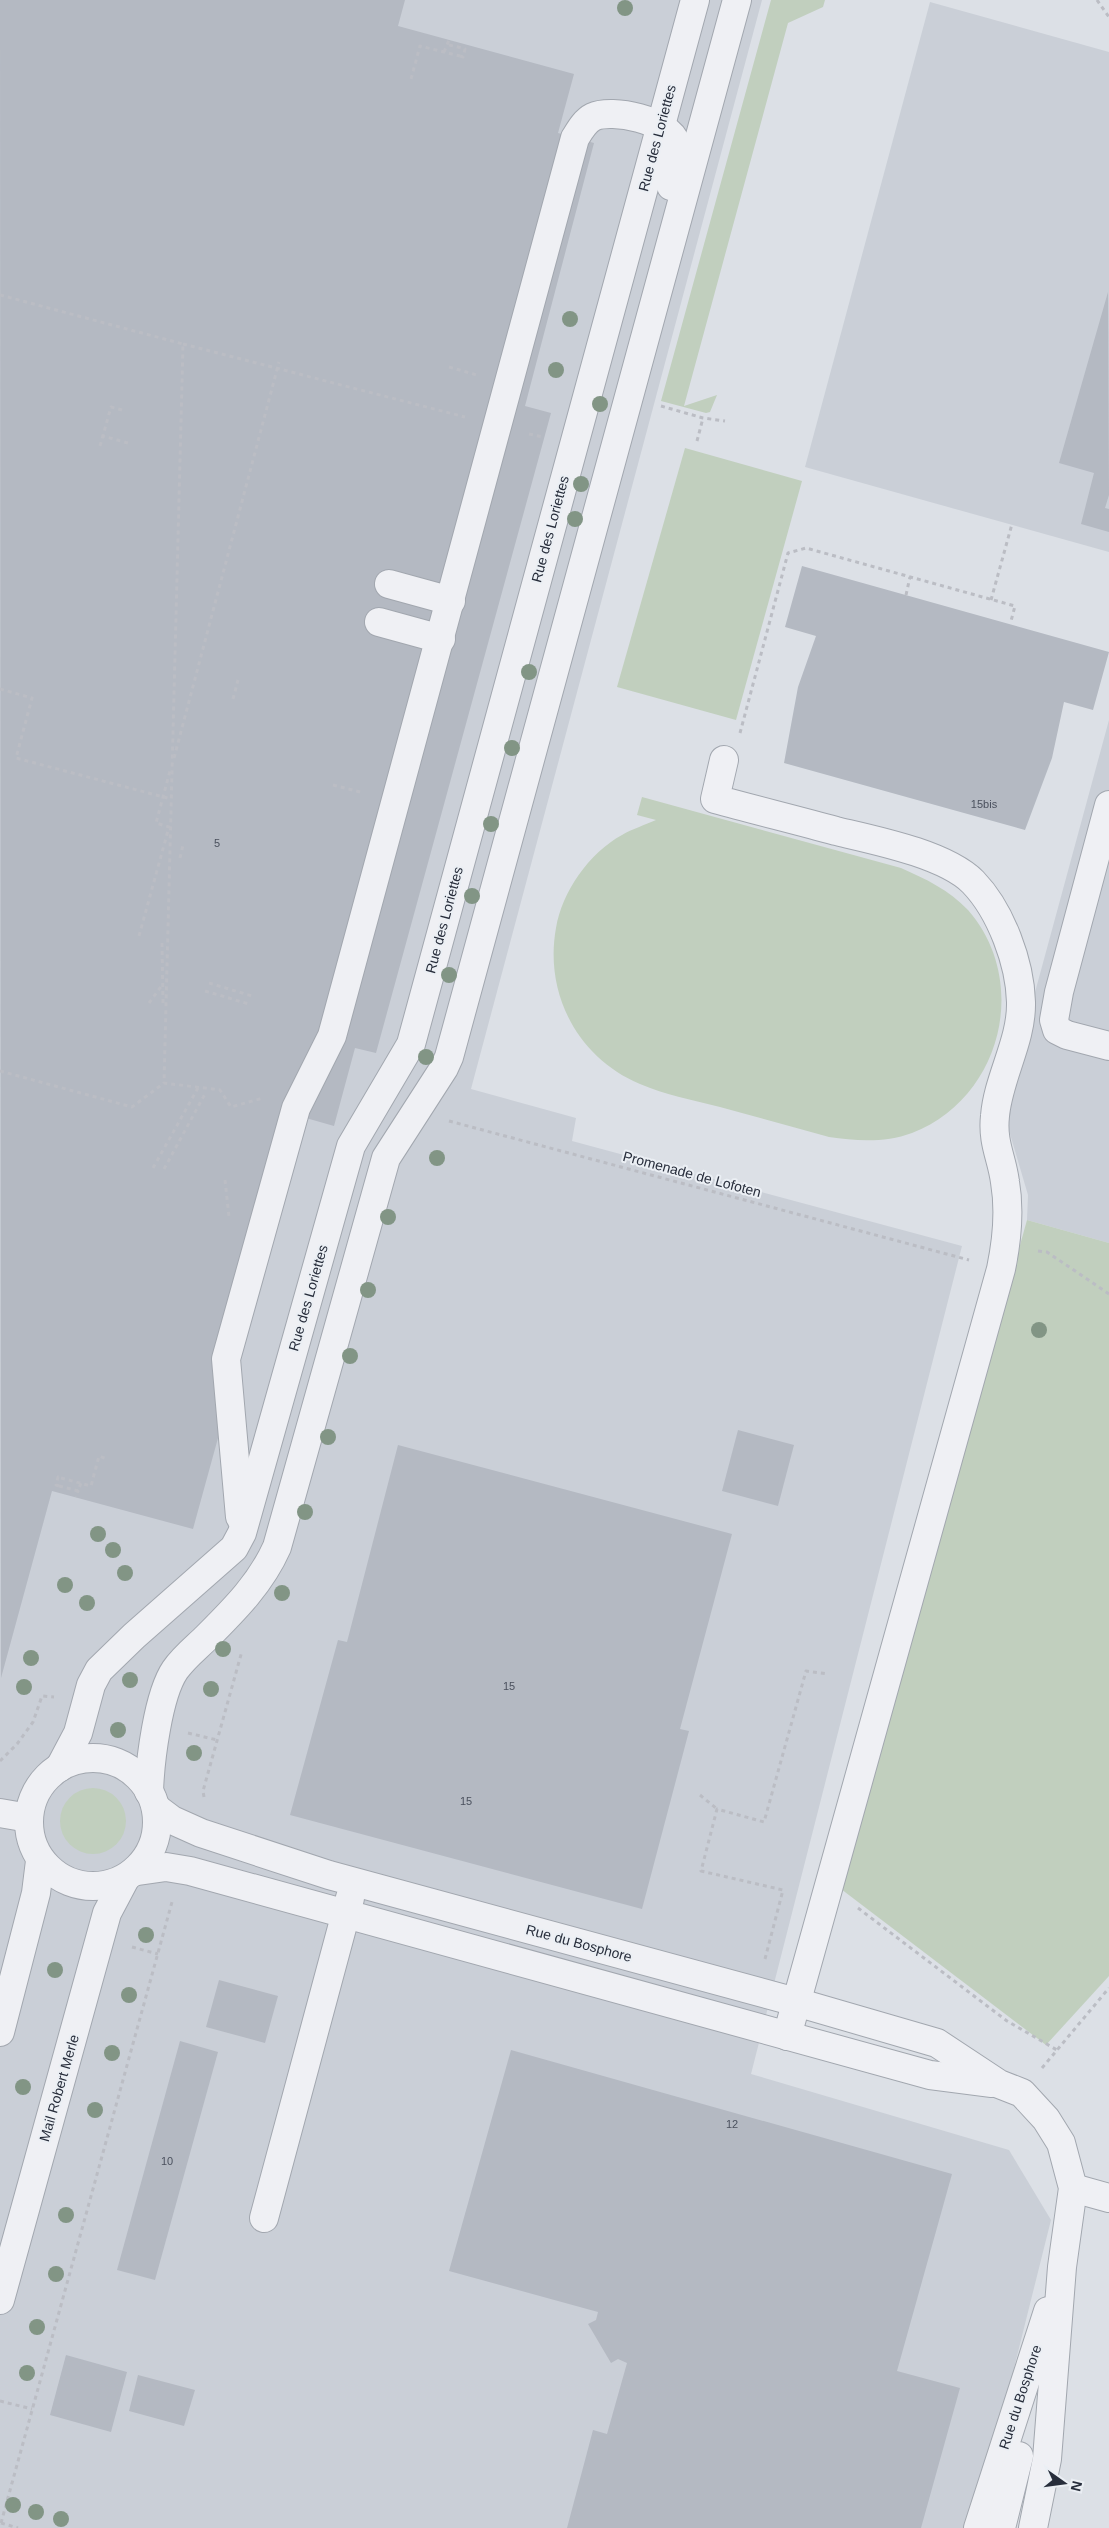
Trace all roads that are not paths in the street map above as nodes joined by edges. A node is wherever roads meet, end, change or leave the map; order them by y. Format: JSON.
{"nodes":[{"id":1,"x":695,"y":0,"type":"edge"},
{"id":2,"x":737,"y":0,"type":"edge"},
{"id":3,"x":660,"y":125,"type":"junction"},
{"id":4,"x":630,"y":394,"type":"junction"},
{"id":5,"x":389,"y":584,"type":"dead end"},
{"id":6,"x":451,"y":601,"type":"junction"},
{"id":7,"x":378,"y":622,"type":"dead end"},
{"id":8,"x":441,"y":639,"type":"junction"},
{"id":9,"x":724,"y":760,"type":"road end"},
{"id":10,"x":1109,"y":805,"type":"edge"},
{"id":11,"x":1109,"y":1046,"type":"edge"},
{"id":12,"x":242,"y":1533,"type":"junction"},
{"id":13,"x":60,"y":1767,"type":"junction"},
{"id":14,"x":153,"y":1800,"type":"junction"},
{"id":15,"x":0,"y":1813,"type":"edge"},
{"id":16,"x":29,"y":1818,"type":"junction"},
{"id":17,"x":40,"y":1860,"type":"junction"},
{"id":18,"x":131,"y":1875,"type":"junction"},
{"id":19,"x":354,"y":1882,"type":"junction"},
{"id":20,"x":346,"y":1915,"type":"junction"},
{"id":21,"x":796,"y":2002,"type":"junction"},
{"id":22,"x":0,"y":2032,"type":"edge"},
{"id":23,"x":787,"y":2036,"type":"junction"},
{"id":24,"x":1010,"y":2088,"type":"junction"},
{"id":25,"x":1073,"y":2188,"type":"junction"},
{"id":26,"x":1109,"y":2198,"type":"edge"},
{"id":27,"x":264,"y":2218,"type":"dead end"},
{"id":28,"x":1062,"y":2267,"type":"junction"},
{"id":29,"x":0,"y":2300,"type":"edge"},
{"id":30,"x":978,"y":2528,"type":"edge"},
{"id":31,"x":1001,"y":2528,"type":"edge"},
{"id":32,"x":1033,"y":2528,"type":"edge"}],
"edges":[{"from":1,"to":3,"type":"street","name":"Rue des Loriettes"},
{"from":2,"to":4,"type":"street"},
{"from":3,"to":4,"type":"street"},
{"from":3,"to":6,"type":"street"},
{"from":3,"to":12,"type":"street","name":"Rue des Loriettes"},
{"from":4,"to":14,"type":"street"},
{"from":5,"to":6,"type":"street"},
{"from":6,"to":8,"type":"street"},
{"from":7,"to":8,"type":"street"},
{"from":8,"to":12,"type":"street"},
{"from":9,"to":21,"type":"street"},
{"from":10,"to":11,"type":"street"},
{"from":12,"to":13,"type":"street","name":"Rue des Loriettes"},
{"from":13,"to":14,"type":"street"},
{"from":13,"to":16,"type":"street"},
{"from":14,"to":18,"type":"street"},
{"from":14,"to":19,"type":"street","name":"Rue du Bosphore"},
{"from":15,"to":16,"type":"street"},
{"from":16,"to":17,"type":"street"},
{"from":17,"to":18,"type":"street"},
{"from":17,"to":22,"type":"street"},
{"from":18,"to":20,"type":"street"},
{"from":18,"to":29,"type":"street","name":"Mail Robert Merle"},
{"from":19,"to":20,"type":"street"},
{"from":19,"to":21,"type":"street","name":"Rue du Bosphore"},
{"from":20,"to":23,"type":"street"},
{"from":20,"to":27,"type":"street"},
{"from":21,"to":23,"type":"street"},
{"from":21,"to":24,"type":"street","name":"Rue du Bosphore"},
{"from":23,"to":24,"type":"street"},
{"from":24,"to":25,"type":"street","name":"Rue du Bosphore"},
{"from":25,"to":26,"type":"street"},
{"from":25,"to":28,"type":"street","name":"Rue du Bosphore"},
{"from":28,"to":30,"type":"street","name":"Rue du Bosphore"},
{"from":28,"to":31,"type":"street"},
{"from":28,"to":32,"type":"street","name":"Rue du Bosphore"}]}
